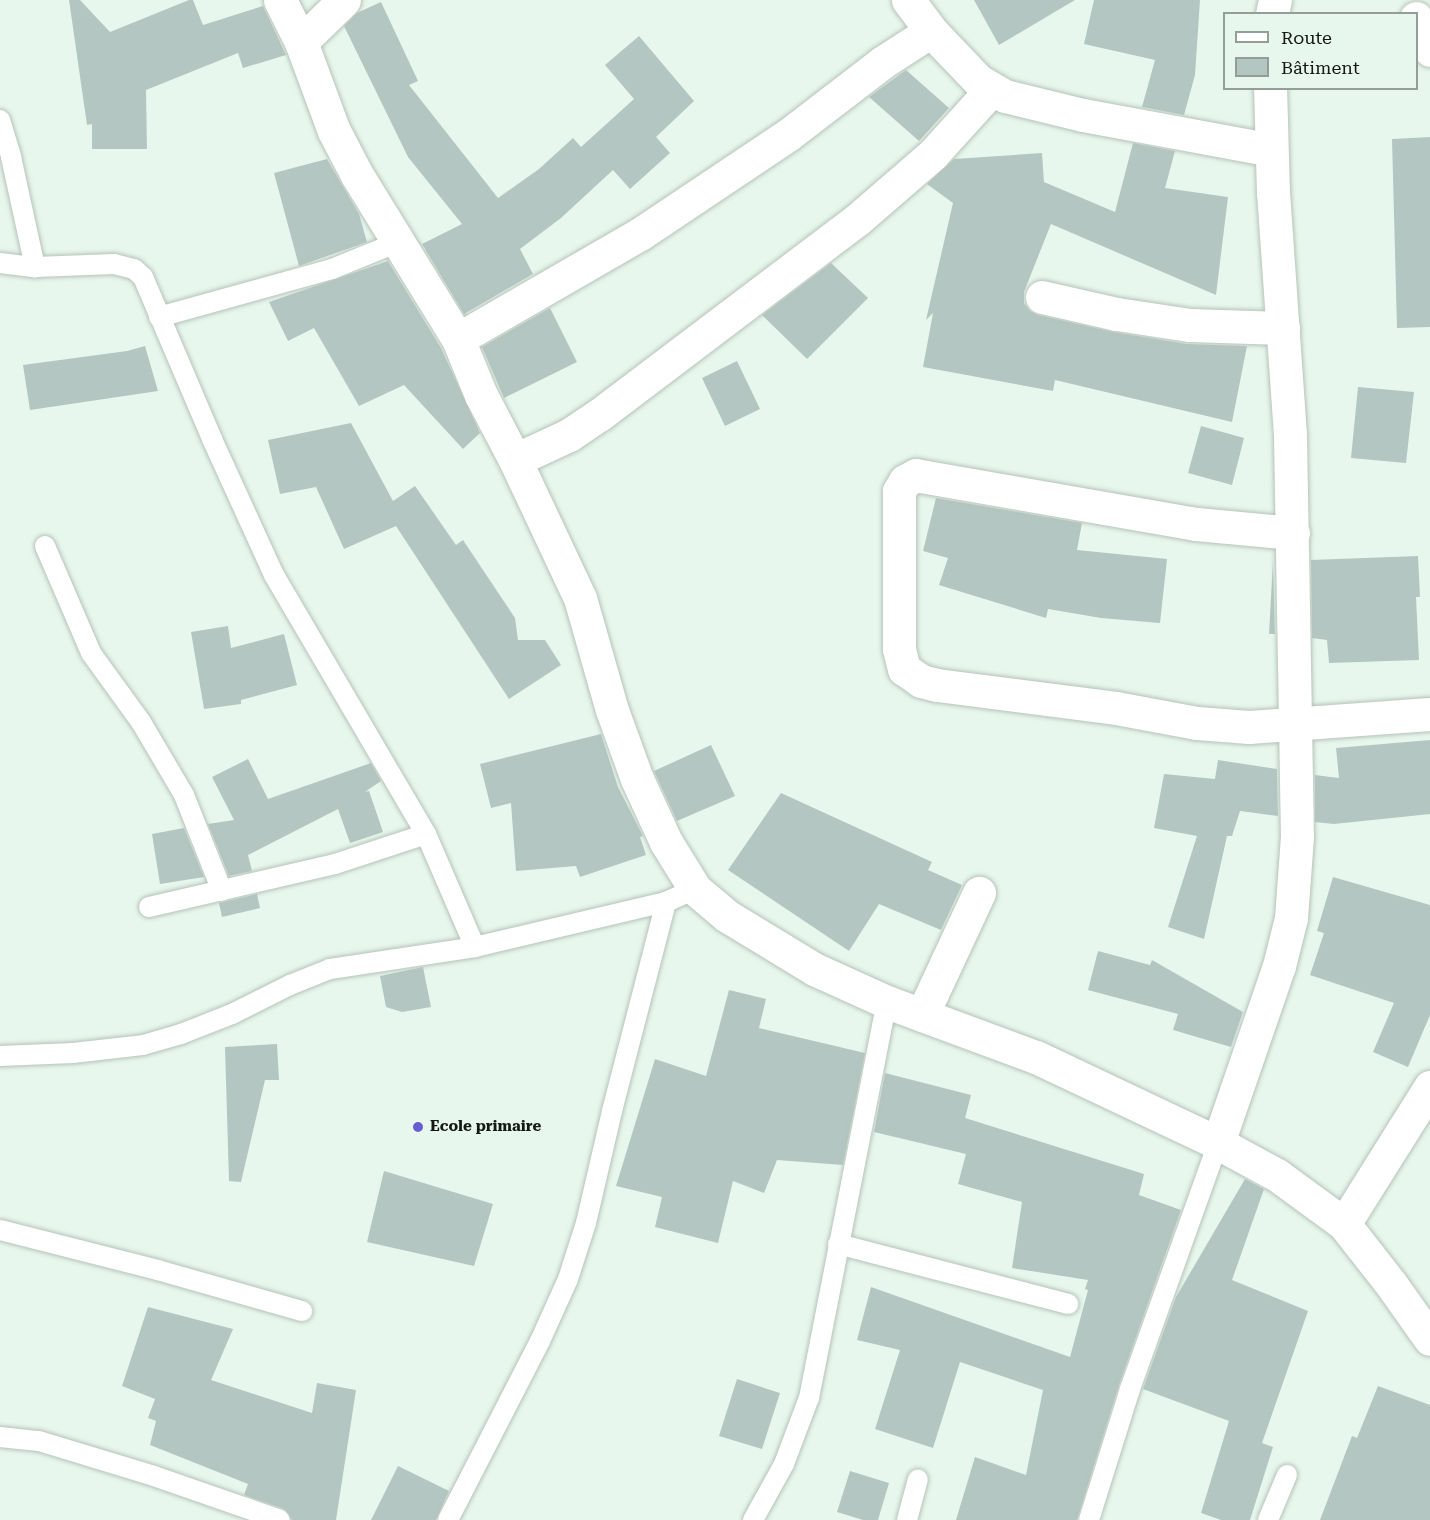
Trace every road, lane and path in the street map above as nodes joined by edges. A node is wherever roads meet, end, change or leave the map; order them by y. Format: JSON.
{"nodes":[{"id":1,"x":280,"y":0,"type":"edge"},
{"id":2,"x":344,"y":0,"type":"edge"},
{"id":3,"x":908,"y":0,"type":"edge"},
{"id":4,"x":1418,"y":23,"type":"edge"},
{"id":5,"x":931,"y":31,"type":"junction"},
{"id":6,"x":301,"y":42,"type":"junction"},
{"id":7,"x":1430,"y":50,"type":"edge"},
{"id":8,"x":991,"y":90,"type":"junction"},
{"id":9,"x":1270,"y":90,"type":"edge"},
{"id":10,"x":0,"y":120,"type":"edge"},
{"id":11,"x":1271,"y":150,"type":"junction"},
{"id":12,"x":398,"y":242,"type":"junction"},
{"id":13,"x":0,"y":263,"type":"edge"},
{"id":14,"x":35,"y":267,"type":"junction"},
{"id":15,"x":1042,"y":297,"type":"dead end"},
{"id":16,"x":159,"y":317,"type":"junction"},
{"id":17,"x":1283,"y":328,"type":"junction"},
{"id":18,"x":458,"y":339,"type":"junction"},
{"id":19,"x":515,"y":460,"type":"junction"},
{"id":20,"x":1293,"y":533,"type":"junction"},
{"id":21,"x":45,"y":546,"type":"dead end"},
{"id":22,"x":1430,"y":714,"type":"edge"},
{"id":23,"x":1295,"y":725,"type":"junction"},
{"id":24,"x":426,"y":834,"type":"junction"},
{"id":25,"x":222,"y":891,"type":"junction"},
{"id":26,"x":979,"y":893,"type":"dead end"},
{"id":27,"x":680,"y":895,"type":"junction"},
{"id":28,"x":149,"y":907,"type":"dead end"},
{"id":29,"x":475,"y":947,"type":"junction"},
{"id":30,"x":887,"y":1002,"type":"junction"},
{"id":31,"x":922,"y":1015,"type":"junction"},
{"id":32,"x":0,"y":1056,"type":"edge"},
{"id":33,"x":1430,"y":1087,"type":"edge"},
{"id":34,"x":1218,"y":1143,"type":"junction"},
{"id":35,"x":1344,"y":1224,"type":"junction"},
{"id":36,"x":0,"y":1230,"type":"edge"},
{"id":37,"x":838,"y":1244,"type":"junction"},
{"id":38,"x":1068,"y":1304,"type":"dead end"},
{"id":39,"x":302,"y":1311,"type":"dead end"},
{"id":40,"x":1430,"y":1339,"type":"edge"},
{"id":41,"x":0,"y":1437,"type":"edge"},
{"id":42,"x":1287,"y":1475,"type":"dead end"},
{"id":43,"x":918,"y":1479,"type":"dead end"},
{"id":44,"x":280,"y":1520,"type":"edge"},
{"id":45,"x":448,"y":1520,"type":"edge"},
{"id":46,"x":753,"y":1520,"type":"edge"},
{"id":47,"x":907,"y":1520,"type":"edge"},
{"id":48,"x":1089,"y":1520,"type":"edge"},
{"id":49,"x":1268,"y":1520,"type":"edge"}],
"edges":[{"from":1,"to":6,"type":"street"},
{"from":2,"to":6,"type":"street"},
{"from":3,"to":5,"type":"street"},
{"from":4,"to":7,"type":"street"},
{"from":5,"to":8,"type":"street"},
{"from":5,"to":18,"type":"street"},
{"from":6,"to":12,"type":"street"},
{"from":8,"to":11,"type":"street"},
{"from":8,"to":19,"type":"street"},
{"from":9,"to":11,"type":"street"},
{"from":10,"to":14,"type":"lane"},
{"from":11,"to":17,"type":"street"},
{"from":12,"to":16,"type":"lane"},
{"from":12,"to":18,"type":"street"},
{"from":13,"to":14,"type":"lane"},
{"from":14,"to":16,"type":"lane"},
{"from":15,"to":17,"type":"street"},
{"from":16,"to":24,"type":"lane"},
{"from":17,"to":20,"type":"street"},
{"from":18,"to":19,"type":"street"},
{"from":19,"to":27,"type":"street"},
{"from":20,"to":23,"type":"street"},
{"from":20,"to":23,"type":"street"},
{"from":21,"to":25,"type":"lane"},
{"from":22,"to":23,"type":"street"},
{"from":23,"to":34,"type":"street"},
{"from":24,"to":25,"type":"lane"},
{"from":24,"to":29,"type":"lane"},
{"from":25,"to":28,"type":"lane"},
{"from":26,"to":31,"type":"street"},
{"from":27,"to":29,"type":"lane"},
{"from":27,"to":30,"type":"street"},
{"from":27,"to":45,"type":"lane"},
{"from":29,"to":32,"type":"lane"},
{"from":30,"to":31,"type":"street"},
{"from":30,"to":37,"type":"lane"},
{"from":31,"to":34,"type":"street"},
{"from":33,"to":35,"type":"street"},
{"from":34,"to":35,"type":"street"},
{"from":34,"to":48,"type":"lane"},
{"from":35,"to":40,"type":"street"},
{"from":36,"to":39,"type":"lane"},
{"from":37,"to":38,"type":"lane"},
{"from":37,"to":46,"type":"lane"},
{"from":41,"to":44,"type":"lane"},
{"from":42,"to":49,"type":"lane"},
{"from":43,"to":47,"type":"lane"}]}
